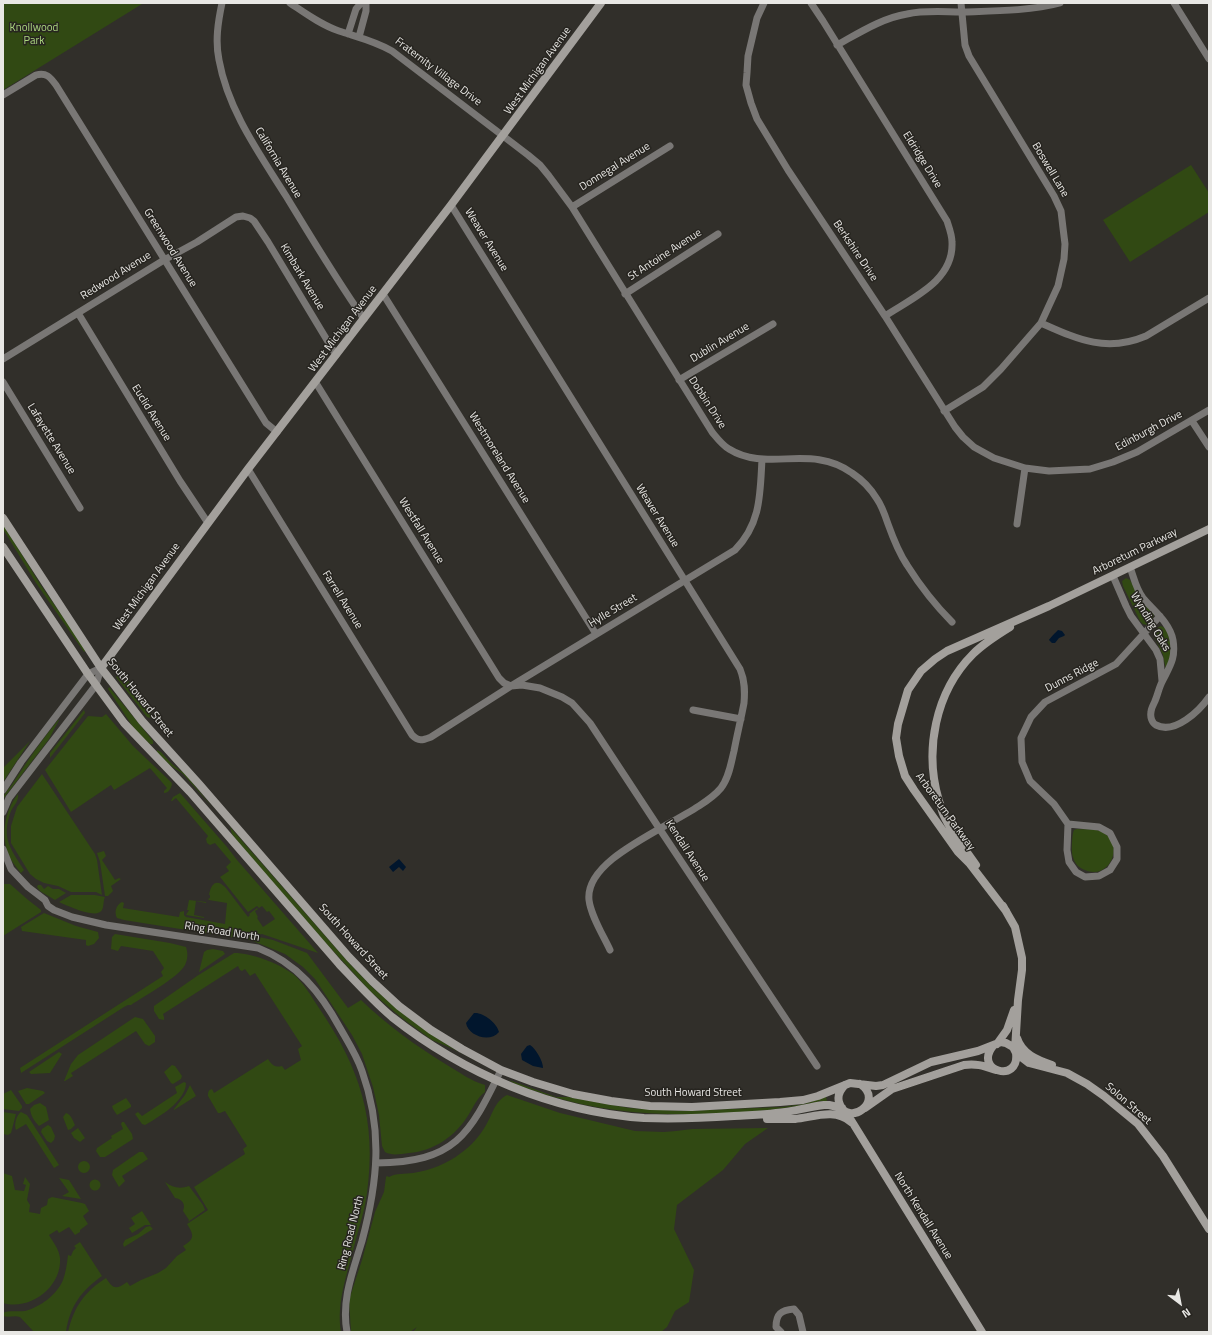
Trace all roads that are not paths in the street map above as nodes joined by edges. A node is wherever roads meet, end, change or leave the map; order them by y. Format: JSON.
{"nodes":[{"id":1,"x":222,"y":3,"type":"edge"},
{"id":2,"x":290,"y":3,"type":"edge"},
{"id":3,"x":361,"y":3,"type":"edge"},
{"id":4,"x":366,"y":3,"type":"edge"},
{"id":5,"x":601,"y":3,"type":"edge"},
{"id":6,"x":764,"y":3,"type":"edge"},
{"id":7,"x":810,"y":3,"type":"edge"},
{"id":8,"x":961,"y":3,"type":"edge"},
{"id":9,"x":1060,"y":3,"type":"edge"},
{"id":10,"x":1174,"y":3,"type":"edge"},
{"id":11,"x":962,"y":12,"type":"junction"},
{"id":12,"x":348,"y":34,"type":"junction"},
{"id":13,"x":359,"y":37,"type":"junction"},
{"id":14,"x":837,"y":45,"type":"junction"},
{"id":15,"x":1209,"y":59,"type":"edge"},
{"id":16,"x":3,"y":95,"type":"edge"},
{"id":17,"x":504,"y":136,"type":"junction"},
{"id":18,"x":670,"y":146,"type":"dead end"},
{"id":19,"x":451,"y":205,"type":"junction"},
{"id":20,"x":572,"y":207,"type":"junction"},
{"id":21,"x":243,"y":216,"type":"joint"},
{"id":22,"x":718,"y":234,"type":"dead end"},
{"id":23,"x":164,"y":260,"type":"junction"},
{"id":24,"x":383,"y":294,"type":"junction"},
{"id":25,"x":625,"y":294,"type":"junction"},
{"id":26,"x":1209,"y":298,"type":"edge"},
{"id":27,"x":78,"y":313,"type":"junction"},
{"id":28,"x":884,"y":316,"type":"junction"},
{"id":29,"x":364,"y":319,"type":"junction"},
{"id":30,"x":1041,"y":323,"type":"junction"},
{"id":31,"x":773,"y":324,"type":"dead end"},
{"id":32,"x":336,"y":355,"type":"junction"},
{"id":33,"x":3,"y":359,"type":"edge"},
{"id":34,"x":680,"y":380,"type":"junction"},
{"id":35,"x":3,"y":382,"type":"edge"},
{"id":36,"x":316,"y":383,"type":"junction"},
{"id":37,"x":1209,"y":410,"type":"edge"},
{"id":38,"x":944,"y":411,"type":"junction"},
{"id":39,"x":1192,"y":421,"type":"junction"},
{"id":40,"x":277,"y":432,"type":"junction"},
{"id":41,"x":1209,"y":447,"type":"edge"},
{"id":42,"x":762,"y":459,"type":"junction"},
{"id":43,"x":1025,"y":468,"type":"junction"},
{"id":44,"x":248,"y":469,"type":"junction"},
{"id":45,"x":80,"y":508,"type":"dead end"},
{"id":46,"x":3,"y":518,"type":"edge"},
{"id":47,"x":208,"y":523,"type":"junction"},
{"id":48,"x":1017,"y":524,"type":"dead end"},
{"id":49,"x":1209,"y":529,"type":"edge"},
{"id":50,"x":3,"y":547,"type":"edge"},
{"id":51,"x":1130,"y":567,"type":"junction"},
{"id":52,"x":1113,"y":576,"type":"junction"},
{"id":53,"x":685,"y":581,"type":"junction"},
{"id":54,"x":1049,"y":606,"type":"junction"},
{"id":55,"x":1160,"y":616,"type":"junction"},
{"id":56,"x":952,"y":622,"type":"dead end"},
{"id":57,"x":1144,"y":633,"type":"junction"},
{"id":58,"x":596,"y":634,"type":"junction"},
{"id":59,"x":101,"y":668,"type":"junction"},
{"id":60,"x":88,"y":674,"type":"junction"},
{"id":61,"x":1162,"y":681,"type":"junction"},
{"id":62,"x":96,"y":685,"type":"junction"},
{"id":63,"x":511,"y":686,"type":"junction"},
{"id":64,"x":1209,"y":697,"type":"edge"},
{"id":65,"x":693,"y":710,"type":"dead end"},
{"id":66,"x":741,"y":719,"type":"junction"},
{"id":67,"x":420,"y":740,"type":"joint"},
{"id":68,"x":162,"y":742,"type":"junction"},
{"id":69,"x":151,"y":752,"type":"junction"},
{"id":70,"x":3,"y":790,"type":"edge"},
{"id":71,"x":3,"y":812,"type":"edge"},
{"id":72,"x":1068,"y":824,"type":"junction"},
{"id":73,"x":659,"y":828,"type":"junction"},
{"id":74,"x":3,"y":850,"type":"edge"},
{"id":75,"x":7,"y":868,"type":"edge"},
{"id":76,"x":1006,"y":911,"type":"junction"},
{"id":77,"x":610,"y":950,"type":"dead end"},
{"id":78,"x":1018,"y":1000,"type":"junction"},
{"id":79,"x":1016,"y":1034,"type":"junction"},
{"id":80,"x":994,"y":1045,"type":"junction"},
{"id":81,"x":1016,"y":1051,"type":"junction"},
{"id":82,"x":817,"y":1066,"type":"dead end"},
{"id":83,"x":501,"y":1070,"type":"junction"},
{"id":84,"x":996,"y":1070,"type":"junction"},
{"id":85,"x":1067,"y":1073,"type":"junction"},
{"id":86,"x":496,"y":1080,"type":"junction"},
{"id":87,"x":859,"y":1084,"type":"junction"},
{"id":88,"x":845,"y":1085,"type":"junction"},
{"id":89,"x":865,"y":1108,"type":"junction"},
{"id":90,"x":844,"y":1110,"type":"junction"},
{"id":91,"x":708,"y":1118,"type":"junction"},
{"id":92,"x":852,"y":1124,"type":"junction"},
{"id":93,"x":376,"y":1163,"type":"junction"},
{"id":94,"x":1209,"y":1229,"type":"edge"},
{"id":95,"x":347,"y":1332,"type":"edge"},
{"id":96,"x":782,"y":1332,"type":"edge"},
{"id":97,"x":803,"y":1332,"type":"edge"},
{"id":98,"x":982,"y":1332,"type":"edge"}],
"edges":[{"from":1,"to":29,"type":"street","name":"California Avenue"},
{"from":2,"to":12,"type":"street","name":"Fraternity Village Drive"},
{"from":3,"to":12,"type":"street"},
{"from":4,"to":13,"type":"street"},
{"from":5,"to":17,"type":"street","name":"West Michigan Avenue"},
{"from":6,"to":28,"type":"street","name":"Berkshire Drive"},
{"from":7,"to":14,"type":"street","name":"Eldridge Drive"},
{"from":8,"to":11,"type":"street","name":"Boswell Lane"},
{"from":9,"to":11,"type":"street"},
{"from":10,"to":15,"type":"street"},
{"from":11,"to":14,"type":"street"},
{"from":11,"to":30,"type":"street","name":"Boswell Lane"},
{"from":12,"to":13,"type":"street","name":"Fraternity Village Drive"},
{"from":13,"to":17,"type":"street","name":"Fraternity Village Drive"},
{"from":14,"to":28,"type":"street","name":"Eldridge Drive"},
{"from":16,"to":23,"type":"street","name":"Greenwood Avenue"},
{"from":17,"to":19,"type":"street","name":"West Michigan Avenue"},
{"from":17,"to":20,"type":"street","name":"Dobbin Drive"},
{"from":18,"to":20,"type":"street","name":"Donnegal Avenue"},
{"from":19,"to":24,"type":"street","name":"West Michigan Avenue"},
{"from":19,"to":53,"type":"street","name":"Weaver Avenue"},
{"from":20,"to":25,"type":"street","name":"Dobbin Drive"},
{"from":21,"to":23,"type":"street","name":"Redwood Avenue"},
{"from":21,"to":32,"type":"street","name":"Kimbark Avenue"},
{"from":22,"to":25,"type":"street","name":"St Antoine Avenue"},
{"from":23,"to":27,"type":"street","name":"Redwood Avenue"},
{"from":23,"to":40,"type":"street","name":"Greenwood Avenue"},
{"from":24,"to":29,"type":"street","name":"West Michigan Avenue"},
{"from":24,"to":58,"type":"street","name":"Westmoreland Avenue"},
{"from":25,"to":34,"type":"street","name":"Dobbin Drive"},
{"from":26,"to":30,"type":"street"},
{"from":27,"to":33,"type":"street","name":"Redwood Avenue"},
{"from":27,"to":47,"type":"street","name":"Euclid Avenue"},
{"from":28,"to":38,"type":"street","name":"Berkshire Drive"},
{"from":29,"to":32,"type":"street","name":"West Michigan Avenue"},
{"from":30,"to":38,"type":"street","name":"Boswell Lane"},
{"from":31,"to":34,"type":"street","name":"Dublin Avenue"},
{"from":32,"to":36,"type":"street","name":"West Michigan Avenue"},
{"from":34,"to":42,"type":"street","name":"Dobbin Drive"},
{"from":35,"to":45,"type":"street","name":"Lafayette Avenue"},
{"from":36,"to":40,"type":"street","name":"West Michigan Avenue"},
{"from":36,"to":63,"type":"street","name":"Westfall Avenue"},
{"from":37,"to":39,"type":"street","name":"Edinburgh Drive"},
{"from":38,"to":43,"type":"street","name":"Berkshire Drive"},
{"from":39,"to":41,"type":"street"},
{"from":39,"to":43,"type":"street","name":"Edinburgh Drive"},
{"from":40,"to":44,"type":"street","name":"West Michigan Avenue"},
{"from":42,"to":53,"type":"street","name":"Hylle Street"},
{"from":42,"to":56,"type":"street","name":"Dobbin Drive"},
{"from":43,"to":48,"type":"street"},
{"from":44,"to":47,"type":"street","name":"West Michigan Avenue"},
{"from":44,"to":67,"type":"street","name":"Farrell Avenue"},
{"from":46,"to":59,"type":"street","name":"South Howard Street"},
{"from":47,"to":59,"type":"street","name":"West Michigan Avenue"},
{"from":49,"to":51,"type":"street","name":"Arboretum Parkway"},
{"from":50,"to":60,"type":"street","name":"South Howard Street"},
{"from":51,"to":52,"type":"street","name":"Arboretum Parkway"},
{"from":51,"to":55,"type":"street","name":"Wynding Oaks"},
{"from":52,"to":54,"type":"street","name":"Arboretum Parkway"},
{"from":52,"to":57,"type":"street","name":"Wynding Oaks"},
{"from":53,"to":58,"type":"street","name":"Hylle Street"},
{"from":53,"to":66,"type":"street","name":"Weaver Avenue"},
{"from":54,"to":76,"type":"street","name":"Arboretum Parkway"},
{"from":54,"to":76,"type":"street","name":"Arboretum Parkway"},
{"from":55,"to":57,"type":"street","name":"Dunns Ridge"},
{"from":55,"to":61,"type":"street","name":"Wynding Oaks"},
{"from":57,"to":61,"type":"street","name":"Wynding Oaks"},
{"from":57,"to":72,"type":"street","name":"Dunns Ridge"},
{"from":58,"to":63,"type":"street","name":"Hylle Street"},
{"from":59,"to":60,"type":"street","name":"West Michigan Avenue"},
{"from":59,"to":62,"type":"street","name":"West Michigan Avenue"},
{"from":59,"to":68,"type":"street","name":"South Howard Street"},
{"from":60,"to":62,"type":"street","name":"South Howard Street"},
{"from":60,"to":70,"type":"street","name":"West Michigan Avenue"},
{"from":61,"to":64,"type":"street","name":"Wynding Oaks"},
{"from":62,"to":69,"type":"street","name":"South Howard Street"},
{"from":62,"to":71,"type":"street","name":"West Michigan Avenue"},
{"from":63,"to":67,"type":"street","name":"Hylle Street"},
{"from":63,"to":73,"type":"street","name":"Kendall Avenue"},
{"from":65,"to":66,"type":"street"},
{"from":66,"to":73,"type":"street","name":"Weaver Avenue"},
{"from":68,"to":69,"type":"street"},
{"from":68,"to":83,"type":"street","name":"South Howard Street"},
{"from":69,"to":86,"type":"street","name":"South Howard Street"},
{"from":72,"to":72,"type":"street"},
{"from":73,"to":77,"type":"street","name":"Weaver Avenue"},
{"from":73,"to":82,"type":"street","name":"Kendall Avenue"},
{"from":74,"to":75,"type":"street","name":"Ring Road North"},
{"from":75,"to":93,"type":"street","name":"Ring Road North"},
{"from":76,"to":78,"type":"street","name":"Arboretum Parkway"},
{"from":78,"to":79,"type":"street","name":"Arboretum Parkway"},
{"from":78,"to":80,"type":"street","name":"Arboretum Parkway"},
{"from":79,"to":81,"type":"street","name":"Arboretum Parkway"},
{"from":79,"to":85,"type":"street"},
{"from":80,"to":81,"type":"street","name":"Solon Street"},
{"from":80,"to":84,"type":"street"},
{"from":80,"to":87,"type":"street"},
{"from":81,"to":84,"type":"street"},
{"from":81,"to":85,"type":"street","name":"Solon Street"},
{"from":83,"to":86,"type":"street"},
{"from":83,"to":88,"type":"street","name":"South Howard Street"},
{"from":84,"to":89,"type":"street"},
{"from":85,"to":94,"type":"street","name":"Solon Street"},
{"from":86,"to":91,"type":"street","name":"South Howard Street"},
{"from":86,"to":93,"type":"street"},
{"from":87,"to":88,"type":"street"},
{"from":87,"to":89,"type":"street"},
{"from":88,"to":90,"type":"street"},
{"from":89,"to":90,"type":"street"},
{"from":90,"to":91,"type":"street","name":"South Howard Street"},
{"from":90,"to":92,"type":"street","name":"North Kendall Avenue"},
{"from":91,"to":92,"type":"street"},
{"from":92,"to":98,"type":"street","name":"North Kendall Avenue"},
{"from":93,"to":95,"type":"street","name":"Ring Road North"},
{"from":96,"to":97,"type":"street"}]}
